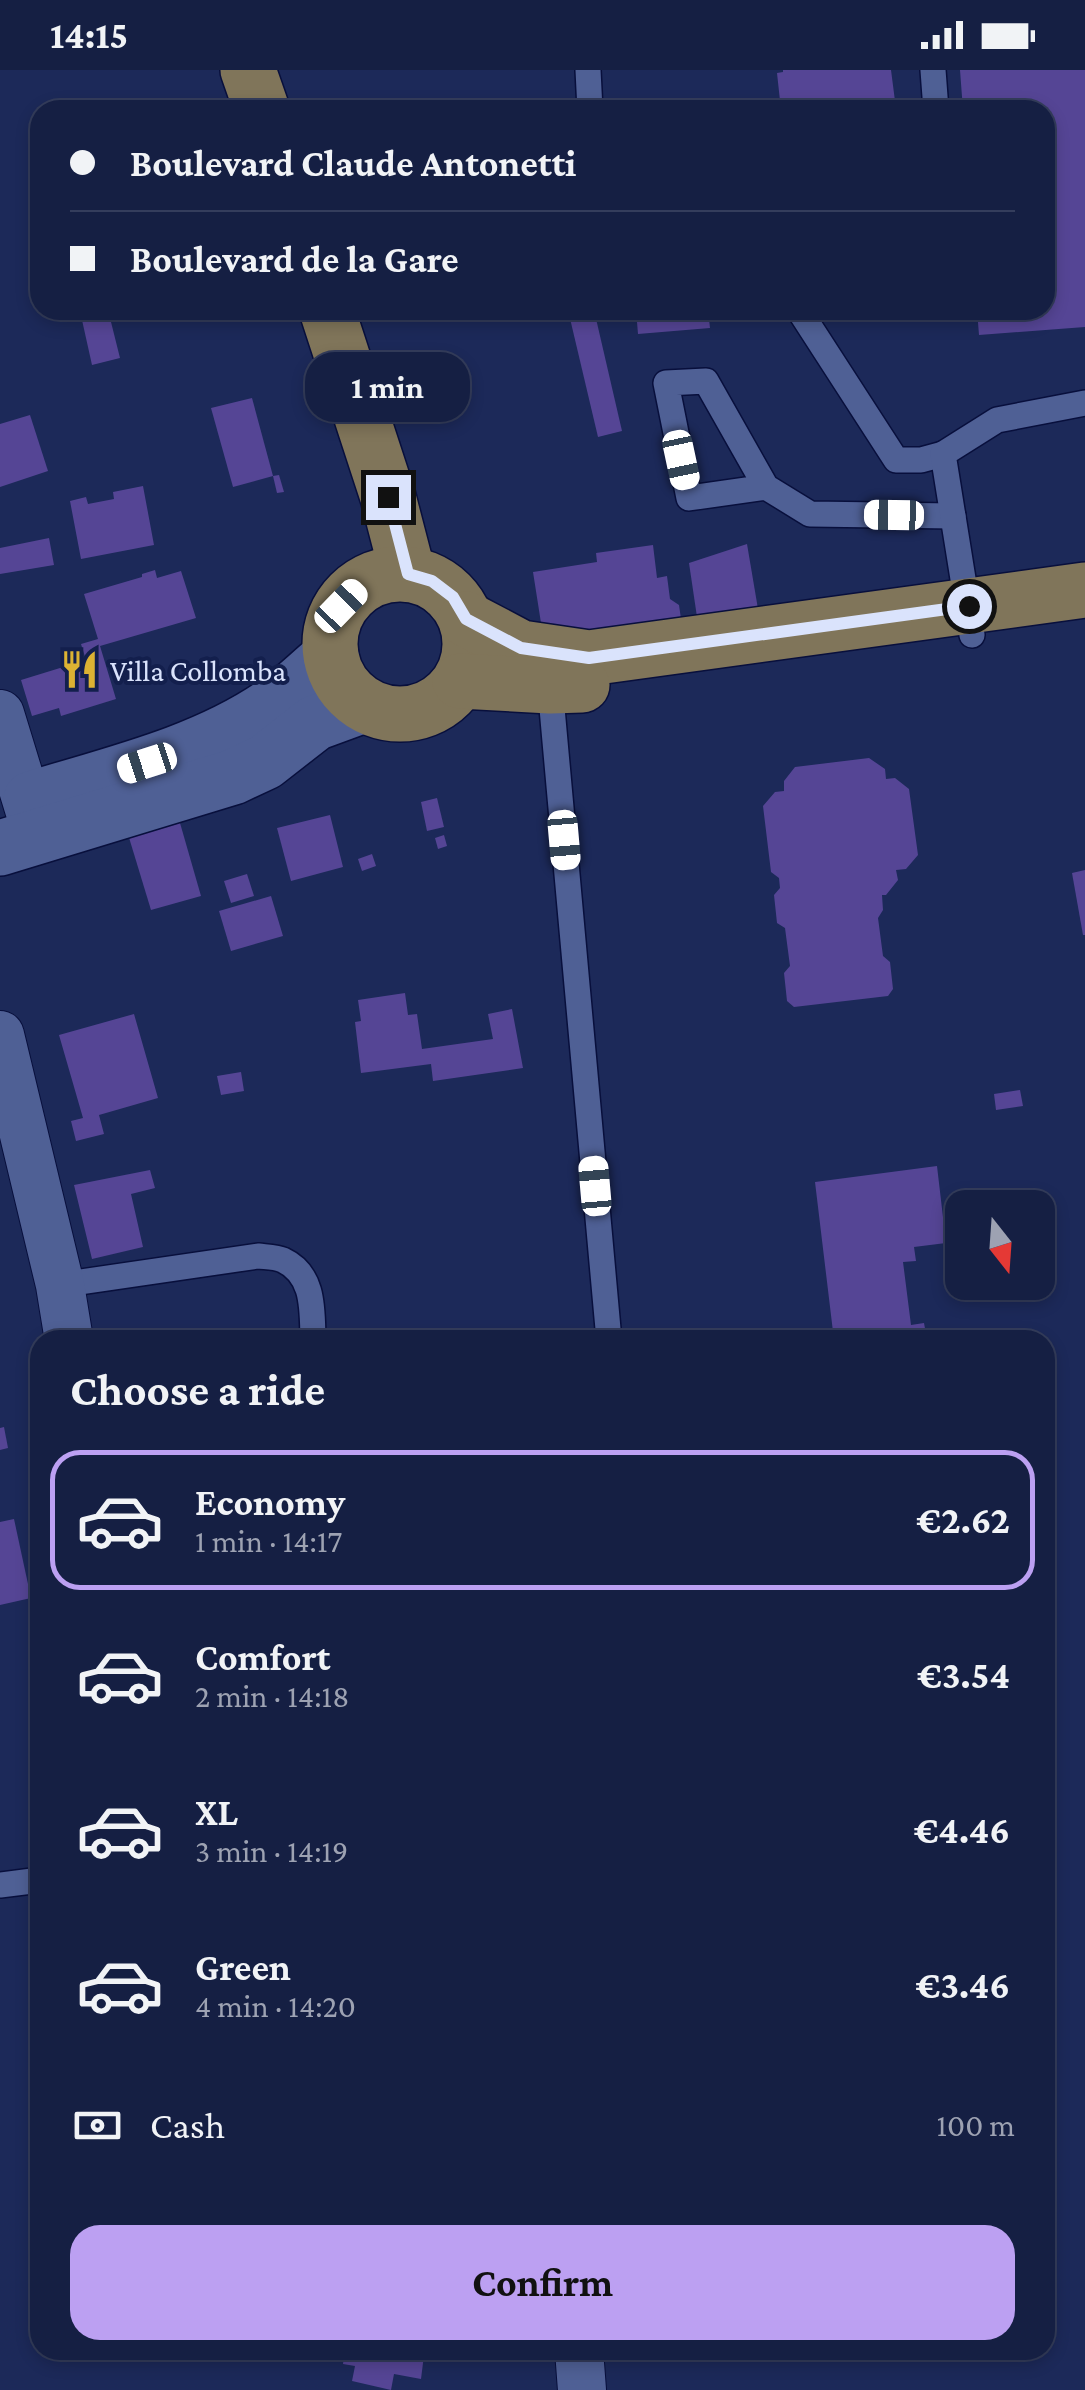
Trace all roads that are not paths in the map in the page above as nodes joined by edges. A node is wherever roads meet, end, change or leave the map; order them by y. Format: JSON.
{"nodes":[{"id":1,"x":248,"y":70,"type":"edge"},
{"id":2,"x":588,"y":70,"type":"edge"},
{"id":3,"x":933,"y":70,"type":"edge"},
{"id":4,"x":258,"y":100,"type":"edge"},
{"id":5,"x":590,"y":100,"type":"edge"},
{"id":6,"x":935,"y":100,"type":"edge"},
{"id":7,"x":330,"y":320,"type":"edge"},
{"id":8,"x":805,"y":320,"type":"edge"},
{"id":9,"x":1085,"y":403,"type":"edge"},
{"id":10,"x":943,"y":454,"type":"junction"},
{"id":11,"x":766,"y":486,"type":"junction"},
{"id":12,"x":954,"y":516,"type":"junction"},
{"id":13,"x":408,"y":574,"type":"junction"},
{"id":14,"x":1085,"y":590,"type":"edge"},
{"id":15,"x":466,"y":619,"type":"junction"},
{"id":16,"x":970,"y":620,"type":"junction"},
{"id":17,"x":1085,"y":620,"type":"edge"},
{"id":18,"x":331,"y":656,"type":"junction"},
{"id":19,"x":460,"y":681,"type":"junction"},
{"id":20,"x":550,"y":686,"type":"junction"},
{"id":21,"x":364,"y":704,"type":"junction"},
{"id":22,"x":0,"y":714,"type":"edge"},
{"id":23,"x":16,"y":824,"type":"edge"},
{"id":24,"x":0,"y":1035,"type":"edge"},
{"id":25,"x":10,"y":1118,"type":"edge"},
{"id":26,"x":60,"y":1285,"type":"junction"},
{"id":27,"x":67,"y":1330,"type":"edge"},
{"id":28,"x":313,"y":1330,"type":"edge"},
{"id":29,"x":608,"y":1330,"type":"edge"},
{"id":30,"x":30,"y":1881,"type":"edge"},
{"id":31,"x":0,"y":1885,"type":"edge"},
{"id":32,"x":580,"y":2360,"type":"edge"},
{"id":33,"x":582,"y":2390,"type":"edge"}],
"edges":[{"from":1,"to":4,"type":"main road"},
{"from":2,"to":5,"type":"lane"},
{"from":3,"to":6,"type":"lane"},
{"from":7,"to":13,"type":"main road"},
{"from":8,"to":10,"type":"lane"},
{"from":9,"to":10,"type":"lane"},
{"from":10,"to":12,"type":"lane"},
{"from":11,"to":11,"type":"lane"},
{"from":11,"to":12,"type":"lane"},
{"from":12,"to":16,"type":"lane"},
{"from":13,"to":15,"type":"main road"},
{"from":13,"to":18,"type":"main road"},
{"from":14,"to":16,"type":"main road"},
{"from":15,"to":16,"type":"main road"},
{"from":15,"to":19,"type":"main road"},
{"from":16,"to":17,"type":"main road"},
{"from":16,"to":20,"type":"main road"},
{"from":18,"to":21,"type":"main road"},
{"from":18,"to":23,"type":"main road"},
{"from":19,"to":20,"type":"main road"},
{"from":19,"to":21,"type":"main road"},
{"from":20,"to":29,"type":"lane"},
{"from":21,"to":23,"type":"main road"},
{"from":22,"to":23,"type":"street"},
{"from":24,"to":25,"type":"street"},
{"from":25,"to":26,"type":"street"},
{"from":26,"to":27,"type":"street"},
{"from":26,"to":28,"type":"lane"},
{"from":30,"to":31,"type":"lane"},
{"from":32,"to":33,"type":"street"}]}
